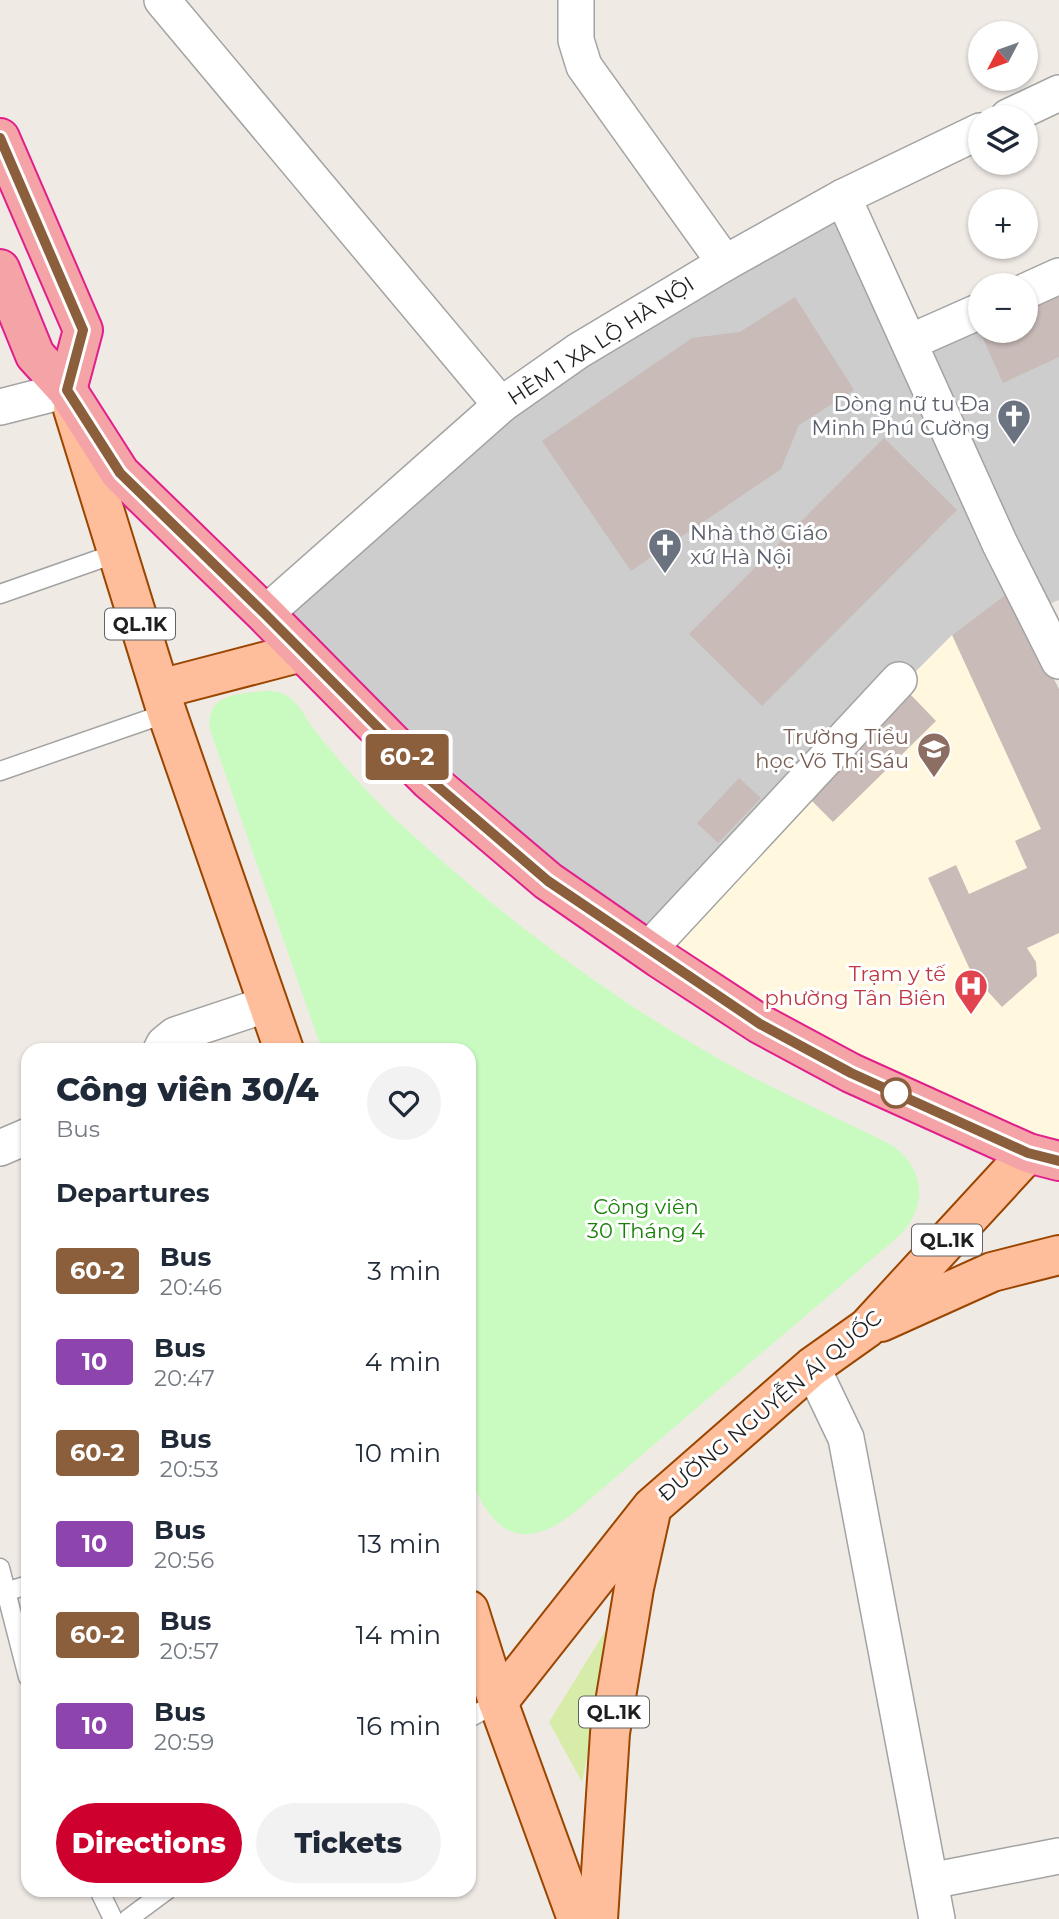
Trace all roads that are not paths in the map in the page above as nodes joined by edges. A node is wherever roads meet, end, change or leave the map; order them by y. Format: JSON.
{"nodes":[{"id":1,"x":162,"y":0,"type":"edge"},
{"id":2,"x":576,"y":0,"type":"edge"},
{"id":3,"x":1059,"y":93,"type":"edge"},
{"id":4,"x":1034,"y":105,"type":"edge"},
{"id":5,"x":968,"y":137,"type":"edge"},
{"id":6,"x":0,"y":138,"type":"edge"},
{"id":7,"x":843,"y":197,"type":"junction"},
{"id":8,"x":725,"y":263,"type":"junction"},
{"id":9,"x":0,"y":270,"type":"edge"},
{"id":10,"x":1059,"y":276,"type":"edge"},
{"id":11,"x":1038,"y":286,"type":"edge"},
{"id":12,"x":968,"y":316,"type":"edge"},
{"id":13,"x":910,"y":342,"type":"junction"},
{"id":14,"x":67,"y":390,"type":"junction"},
{"id":15,"x":501,"y":405,"type":"junction"},
{"id":16,"x":0,"y":407,"type":"edge"},
{"id":17,"x":117,"y":552,"type":"junction"},
{"id":18,"x":0,"y":594,"type":"edge"},
{"id":19,"x":265,"y":614,"type":"junction"},
{"id":20,"x":302,"y":652,"type":"junction"},
{"id":21,"x":1059,"y":662,"type":"edge"},
{"id":22,"x":899,"y":680,"type":"dead end"},
{"id":23,"x":163,"y":701,"type":"junction"},
{"id":24,"x":0,"y":771,"type":"edge"},
{"id":25,"x":648,"y":950,"type":"junction"},
{"id":26,"x":268,"y":1004,"type":"junction"},
{"id":27,"x":165,"y":1043,"type":"edge"},
{"id":28,"x":282,"y":1043,"type":"edge"},
{"id":29,"x":21,"y":1139,"type":"edge"},
{"id":30,"x":0,"y":1148,"type":"edge"},
{"id":31,"x":1043,"y":1157,"type":"edge"},
{"id":32,"x":1059,"y":1255,"type":"edge"},
{"id":33,"x":867,"y":1328,"type":"junction"},
{"id":34,"x":812,"y":1367,"type":"junction"},
{"id":35,"x":652,"y":1507,"type":"junction"},
{"id":36,"x":0,"y":1568,"type":"edge"},
{"id":37,"x":21,"y":1587,"type":"edge"},
{"id":38,"x":5,"y":1592,"type":"junction"},
{"id":39,"x":21,"y":1651,"type":"edge"},
{"id":40,"x":476,"y":1660,"type":"edge"},
{"id":41,"x":483,"y":1710,"type":"edge"},
{"id":42,"x":1059,"y":1856,"type":"edge"},
{"id":43,"x":930,"y":1881,"type":"junction"},
{"id":44,"x":102,"y":1897,"type":"edge"},
{"id":45,"x":158,"y":1897,"type":"edge"},
{"id":46,"x":113,"y":1919,"type":"edge"},
{"id":47,"x":128,"y":1919,"type":"edge"},
{"id":48,"x":577,"y":1919,"type":"edge"},
{"id":49,"x":598,"y":1919,"type":"edge"},
{"id":50,"x":937,"y":1919,"type":"edge"}],
"edges":[{"from":1,"to":15,"type":"street"},
{"from":2,"to":8,"type":"street"},
{"from":3,"to":4,"type":"street"},
{"from":5,"to":7,"type":"street","name":"HẺM 1 XA LỘ HÀ NỘI"},
{"from":6,"to":14,"type":"highway"},
{"from":7,"to":8,"type":"street","name":"HẺM 1 XA LỘ HÀ NỘI"},
{"from":7,"to":13,"type":"street"},
{"from":8,"to":15,"type":"street","name":"HẺM 1 XA LỘ HÀ NỘI"},
{"from":9,"to":14,"type":"highway"},
{"from":10,"to":11,"type":"street"},
{"from":12,"to":13,"type":"street"},
{"from":13,"to":21,"type":"street"},
{"from":14,"to":16,"type":"street"},
{"from":14,"to":17,"type":"main road","number":"QL.1K"},
{"from":14,"to":19,"type":"highway"},
{"from":15,"to":19,"type":"street","name":"HẺM 1 XA LỘ HÀ NỘI"},
{"from":17,"to":18,"type":"lane"},
{"from":17,"to":23,"type":"main road","number":"QL.1K"},
{"from":19,"to":20,"type":"highway"},
{"from":20,"to":23,"type":"main road"},
{"from":20,"to":25,"type":"highway"},
{"from":22,"to":25,"type":"street"},
{"from":23,"to":24,"type":"lane"},
{"from":23,"to":26,"type":"main road","number":"QL.1K"},
{"from":25,"to":31,"type":"highway"},
{"from":26,"to":27,"type":"street"},
{"from":26,"to":28,"type":"main road","number":"QL.1K"},
{"from":29,"to":30,"type":"street"},
{"from":31,"to":33,"type":"main road","name":"ĐƯỜNG NGUYỄN ÁI QUỐC","number":"QL.1K"},
{"from":32,"to":33,"type":"main road","number":"QL.1K"},
{"from":33,"to":34,"type":"main road","name":"ĐƯỜNG NGUYỄN ÁI QUỐC","number":"QL.1K"},
{"from":34,"to":35,"type":"main road","name":"ĐƯỜNG NGUYỄN ÁI QUỐC","number":"QL.1K"},
{"from":34,"to":43,"type":"street"},
{"from":35,"to":41,"type":"main road","name":"ĐƯỜNG NGUYỄN ÁI QUỐC","number":"QL.1K"},
{"from":35,"to":49,"type":"main road","number":"QL.1K"},
{"from":36,"to":38,"type":"lane"},
{"from":37,"to":38,"type":"lane"},
{"from":38,"to":39,"type":"lane"},
{"from":40,"to":41,"type":"main road"},
{"from":41,"to":48,"type":"main road"},
{"from":42,"to":43,"type":"street"},
{"from":43,"to":50,"type":"street"},
{"from":44,"to":46,"type":"lane"},
{"from":45,"to":47,"type":"lane"}]}
